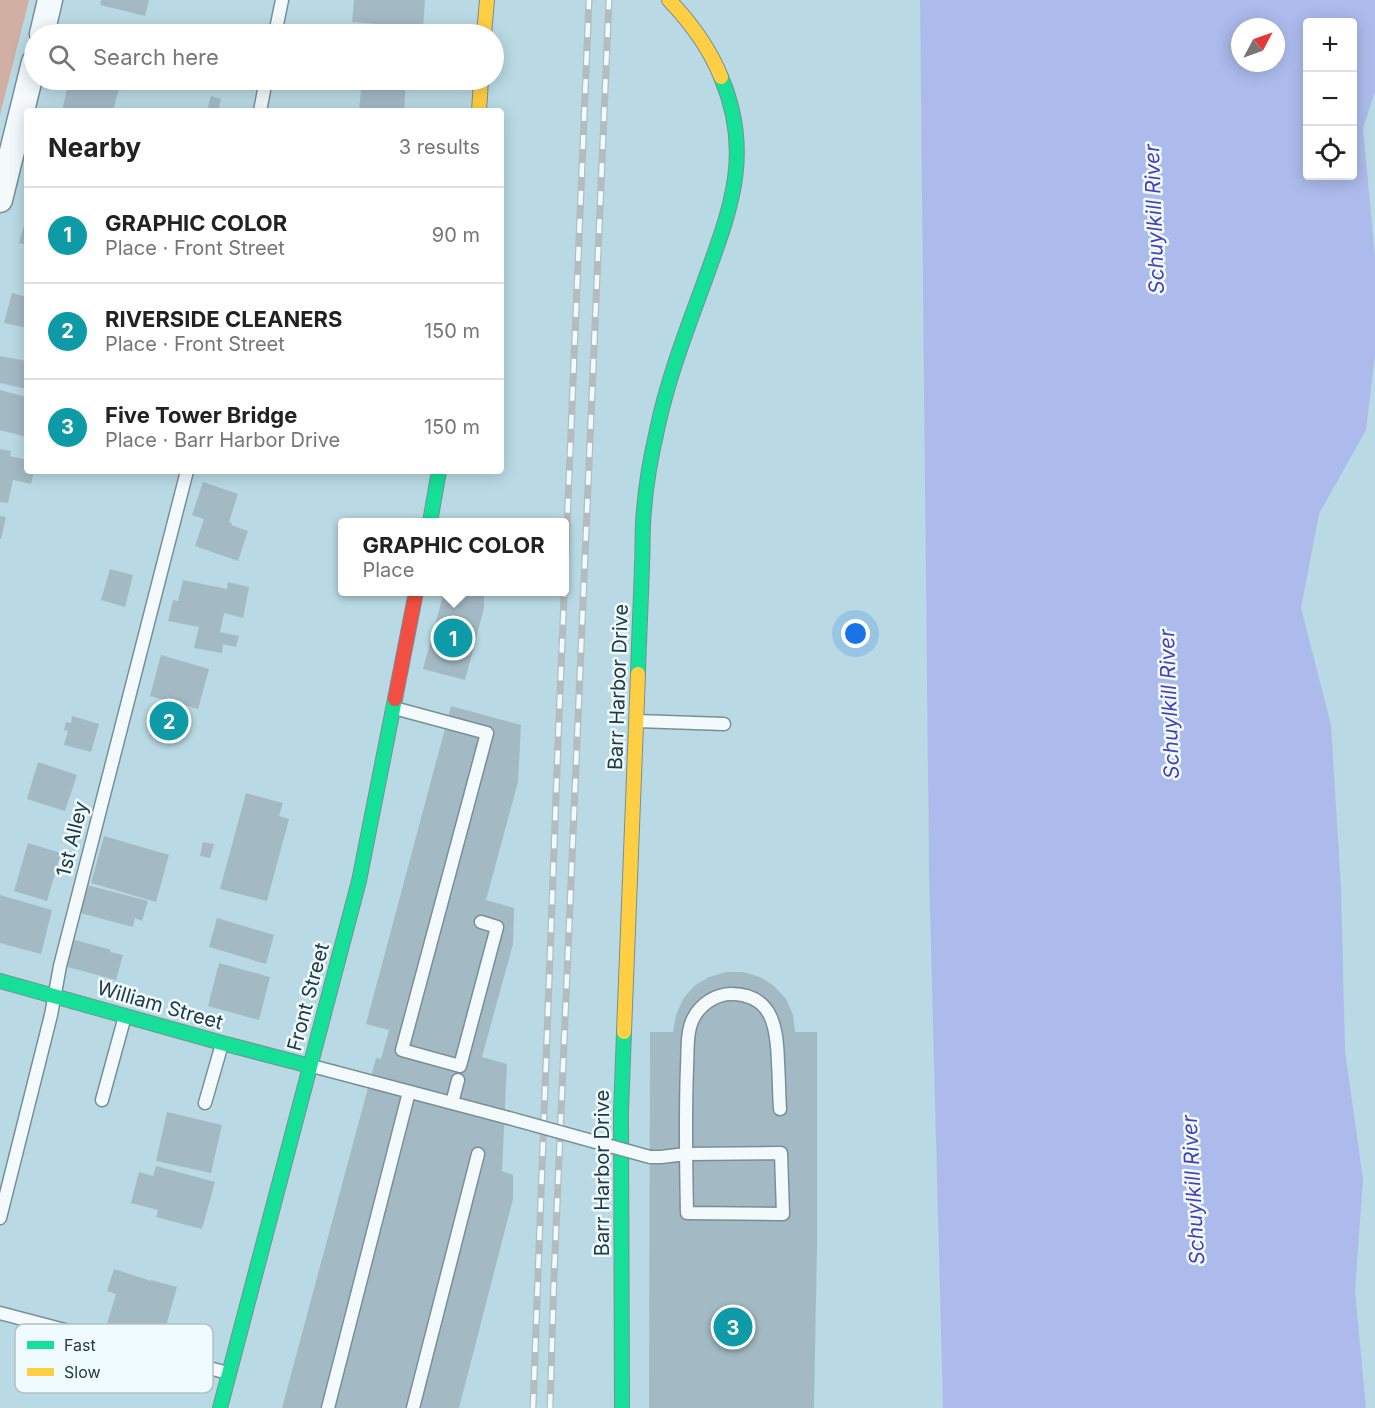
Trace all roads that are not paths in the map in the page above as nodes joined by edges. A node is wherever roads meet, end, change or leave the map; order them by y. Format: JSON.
{"nodes":[{"id":1,"x":50,"y":0,"type":"edge"},
{"id":2,"x":282,"y":0,"type":"edge"},
{"id":3,"x":487,"y":0,"type":"edge"},
{"id":4,"x":669,"y":0,"type":"edge"},
{"id":5,"x":44,"y":24,"type":"edge"},
{"id":6,"x":277,"y":24,"type":"edge"},
{"id":7,"x":485,"y":24,"type":"edge"},
{"id":8,"x":27,"y":90,"type":"edge"},
{"id":9,"x":264,"y":90,"type":"edge"},
{"id":10,"x":480,"y":90,"type":"edge"},
{"id":11,"x":261,"y":108,"type":"edge"},
{"id":12,"x":479,"y":108,"type":"edge"},
{"id":13,"x":0,"y":200,"type":"edge"},
{"id":14,"x":186,"y":474,"type":"edge"},
{"id":15,"x":438,"y":474,"type":"edge"},
{"id":16,"x":431,"y":518,"type":"edge"},
{"id":17,"x":415,"y":596,"type":"edge"},
{"id":18,"x":393,"y":707,"type":"junction"},
{"id":19,"x":636,"y":721,"type":"junction"},
{"id":20,"x":724,"y":724,"type":"dead end"},
{"id":21,"x":481,"y":922,"type":"dead end"},
{"id":22,"x":0,"y":981,"type":"edge"},
{"id":23,"x":54,"y":996,"type":"junction"},
{"id":24,"x":125,"y":1015,"type":"junction"},
{"id":25,"x":222,"y":1043,"type":"junction"},
{"id":26,"x":310,"y":1066,"type":"junction"},
{"id":27,"x":458,"y":1080,"type":"dead end"},
{"id":28,"x":409,"y":1092,"type":"junction"},
{"id":29,"x":102,"y":1100,"type":"dead end"},
{"id":30,"x":205,"y":1103,"type":"dead end"},
{"id":31,"x":452,"y":1103,"type":"junction"},
{"id":32,"x":780,"y":1109,"type":"dead end"},
{"id":33,"x":478,"y":1154,"type":"dead end"},
{"id":34,"x":686,"y":1154,"type":"junction"},
{"id":35,"x":0,"y":1218,"type":"edge"},
{"id":36,"x":0,"y":1314,"type":"edge"},
{"id":37,"x":38,"y":1324,"type":"edge"},
{"id":38,"x":213,"y":1370,"type":"edge"},
{"id":39,"x":229,"y":1374,"type":"junction"},
{"id":40,"x":220,"y":1408,"type":"edge"},
{"id":41,"x":328,"y":1408,"type":"edge"},
{"id":42,"x":413,"y":1408,"type":"edge"},
{"id":43,"x":622,"y":1408,"type":"edge"}],
"edges":[{"from":1,"to":5,"type":"street"},
{"from":2,"to":6,"type":"lane"},
{"from":3,"to":7,"type":"street"},
{"from":4,"to":19,"type":"street","name":"Barr Harbor Drive"},
{"from":8,"to":13,"type":"street"},
{"from":9,"to":11,"type":"lane"},
{"from":10,"to":12,"type":"street"},
{"from":14,"to":23,"type":"lane","name":"1st Alley"},
{"from":15,"to":16,"type":"street"},
{"from":17,"to":18,"type":"street","name":"Front Street"},
{"from":18,"to":21,"type":"lane"},
{"from":18,"to":26,"type":"street","name":"Front Street"},
{"from":19,"to":20,"type":"lane"},
{"from":19,"to":43,"type":"street","name":"Barr Harbor Drive"},
{"from":22,"to":23,"type":"street","name":"William Street"},
{"from":23,"to":24,"type":"street","name":"William Street"},
{"from":23,"to":35,"type":"lane","name":"1st Alley"},
{"from":24,"to":25,"type":"street","name":"William Street"},
{"from":24,"to":29,"type":"lane"},
{"from":25,"to":26,"type":"street","name":"William Street"},
{"from":25,"to":30,"type":"lane"},
{"from":26,"to":28,"type":"lane"},
{"from":26,"to":39,"type":"street","name":"Front Street"},
{"from":27,"to":31,"type":"lane"},
{"from":28,"to":31,"type":"lane"},
{"from":28,"to":41,"type":"lane"},
{"from":31,"to":34,"type":"lane","bridge":true},
{"from":32,"to":34,"type":"lane"},
{"from":33,"to":42,"type":"lane"},
{"from":34,"to":34,"type":"lane"},
{"from":36,"to":37,"type":"lane"},
{"from":38,"to":39,"type":"lane"},
{"from":39,"to":40,"type":"street","name":"Front Street"}]}
